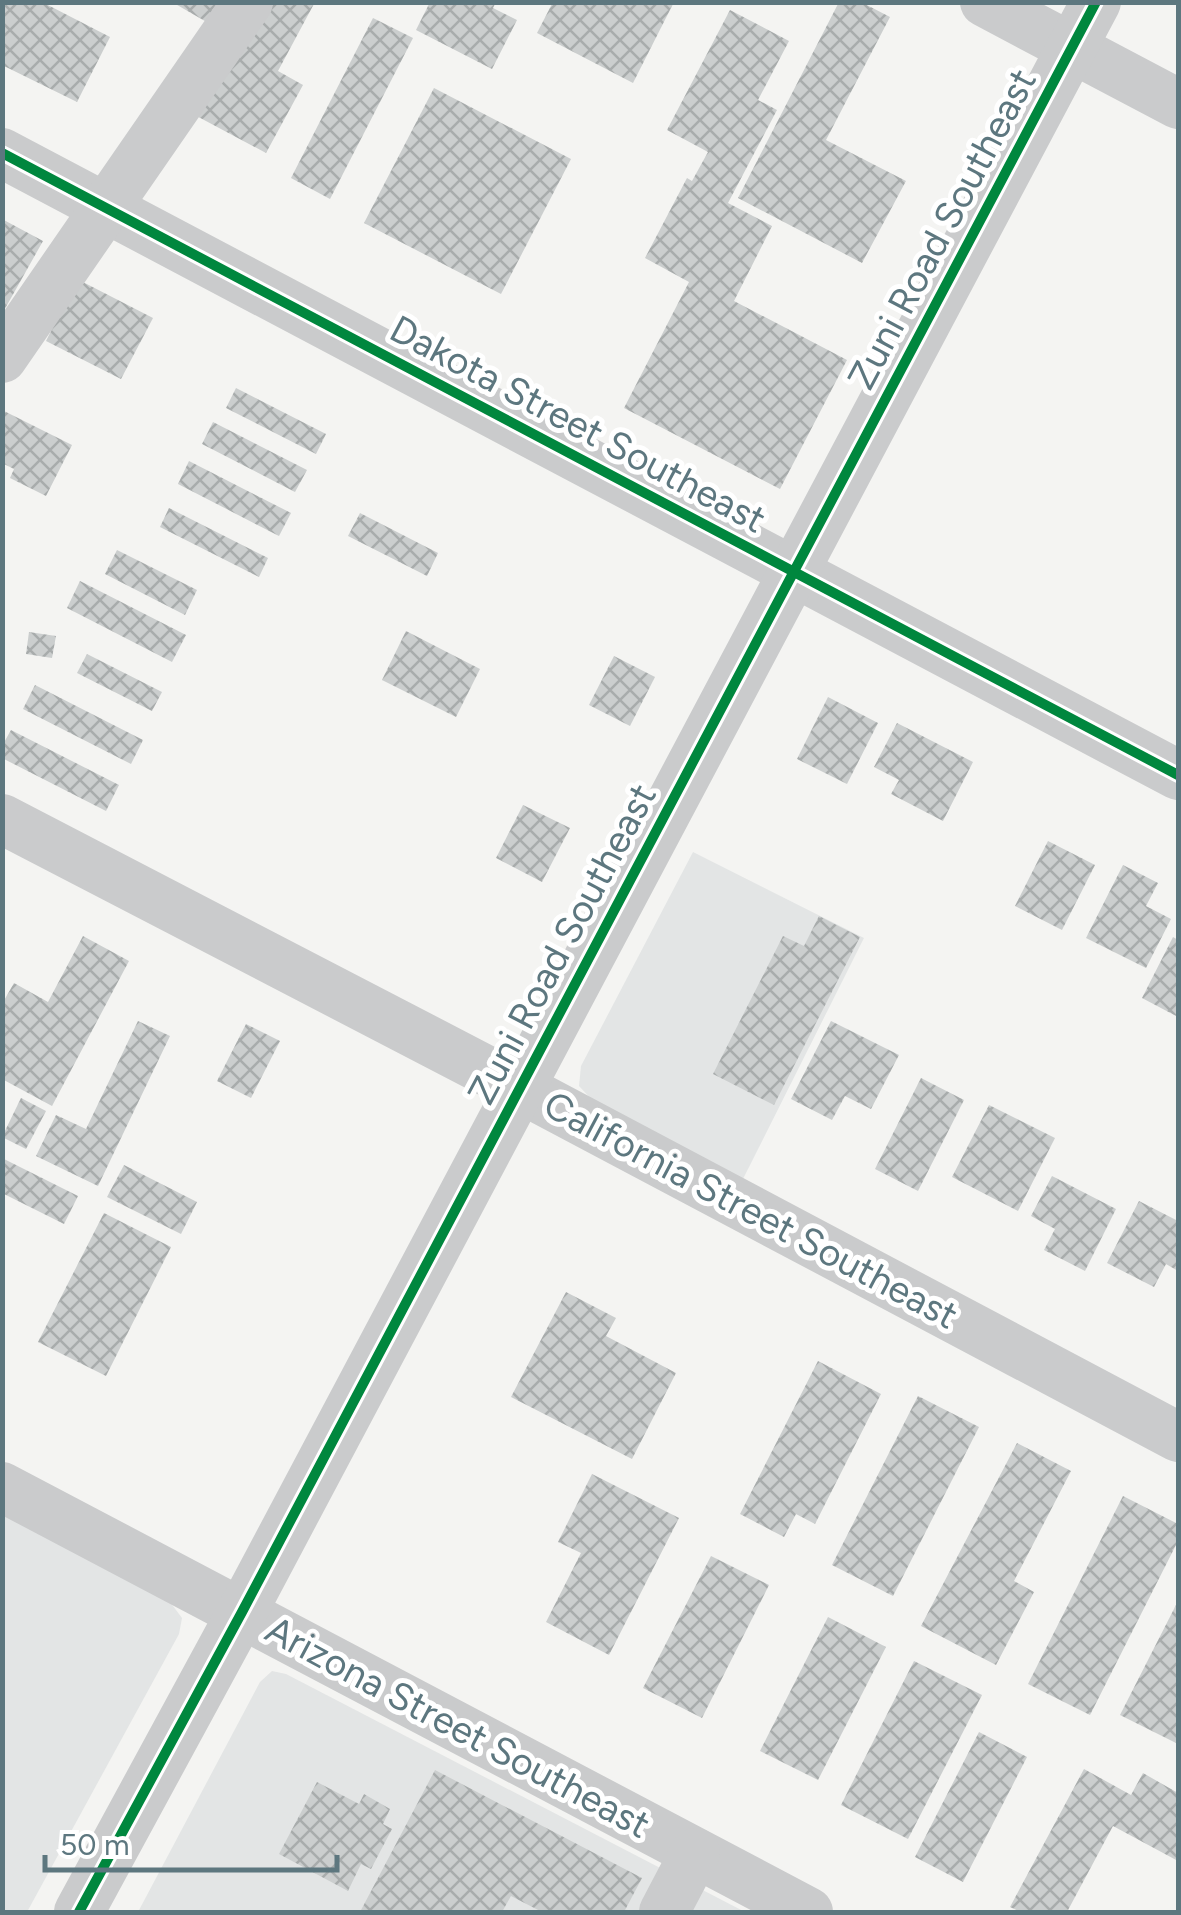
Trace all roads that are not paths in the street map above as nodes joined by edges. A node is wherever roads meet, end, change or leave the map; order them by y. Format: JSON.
{"nodes":[{"id":1,"x":248,"y":2,"type":"edge"},
{"id":2,"x":986,"y":2,"type":"edge"},
{"id":3,"x":1096,"y":2,"type":"edge"},
{"id":4,"x":1072,"y":48,"type":"junction"},
{"id":5,"x":1178,"y":104,"type":"edge"},
{"id":6,"x":2,"y":153,"type":"edge"},
{"id":7,"x":106,"y":209,"type":"junction"},
{"id":8,"x":2,"y":358,"type":"edge"},
{"id":9,"x":794,"y":572,"type":"junction"},
{"id":10,"x":1178,"y":775,"type":"edge"},
{"id":11,"x":2,"y":819,"type":"edge"},
{"id":12,"x":520,"y":1088,"type":"junction"},
{"id":13,"x":1178,"y":1437,"type":"edge"},
{"id":14,"x":2,"y":1487,"type":"edge"},
{"id":15,"x":242,"y":1612,"type":"junction"},
{"id":16,"x":695,"y":1853,"type":"junction"},
{"id":17,"x":79,"y":1912,"type":"edge"},
{"id":18,"x":664,"y":1912,"type":"edge"},
{"id":19,"x":808,"y":1912,"type":"edge"}],
"edges":[{"from":1,"to":7,"type":"street"},
{"from":2,"to":4,"type":"street"},
{"from":3,"to":4,"type":"street","name":"Zuni Road Southeast"},
{"from":4,"to":5,"type":"street"},
{"from":4,"to":9,"type":"street","name":"Zuni Road Southeast"},
{"from":6,"to":7,"type":"street","name":"Dakota Street Southeast"},
{"from":7,"to":8,"type":"street"},
{"from":7,"to":9,"type":"street","name":"Dakota Street Southeast"},
{"from":9,"to":10,"type":"street","name":"Dakota Street Southeast"},
{"from":9,"to":12,"type":"street","name":"Zuni Road Southeast"},
{"from":11,"to":12,"type":"street","name":"California Street Southeast"},
{"from":12,"to":13,"type":"street","name":"California Street Southeast"},
{"from":12,"to":15,"type":"street","name":"Zuni Road Southeast"},
{"from":14,"to":15,"type":"street","name":"Arizona Street Southeast"},
{"from":15,"to":16,"type":"street","name":"Arizona Street Southeast"},
{"from":15,"to":17,"type":"street","name":"Zuni Road Southeast"},
{"from":16,"to":18,"type":"street"},
{"from":16,"to":19,"type":"street","name":"Arizona Street Southeast"}]}
